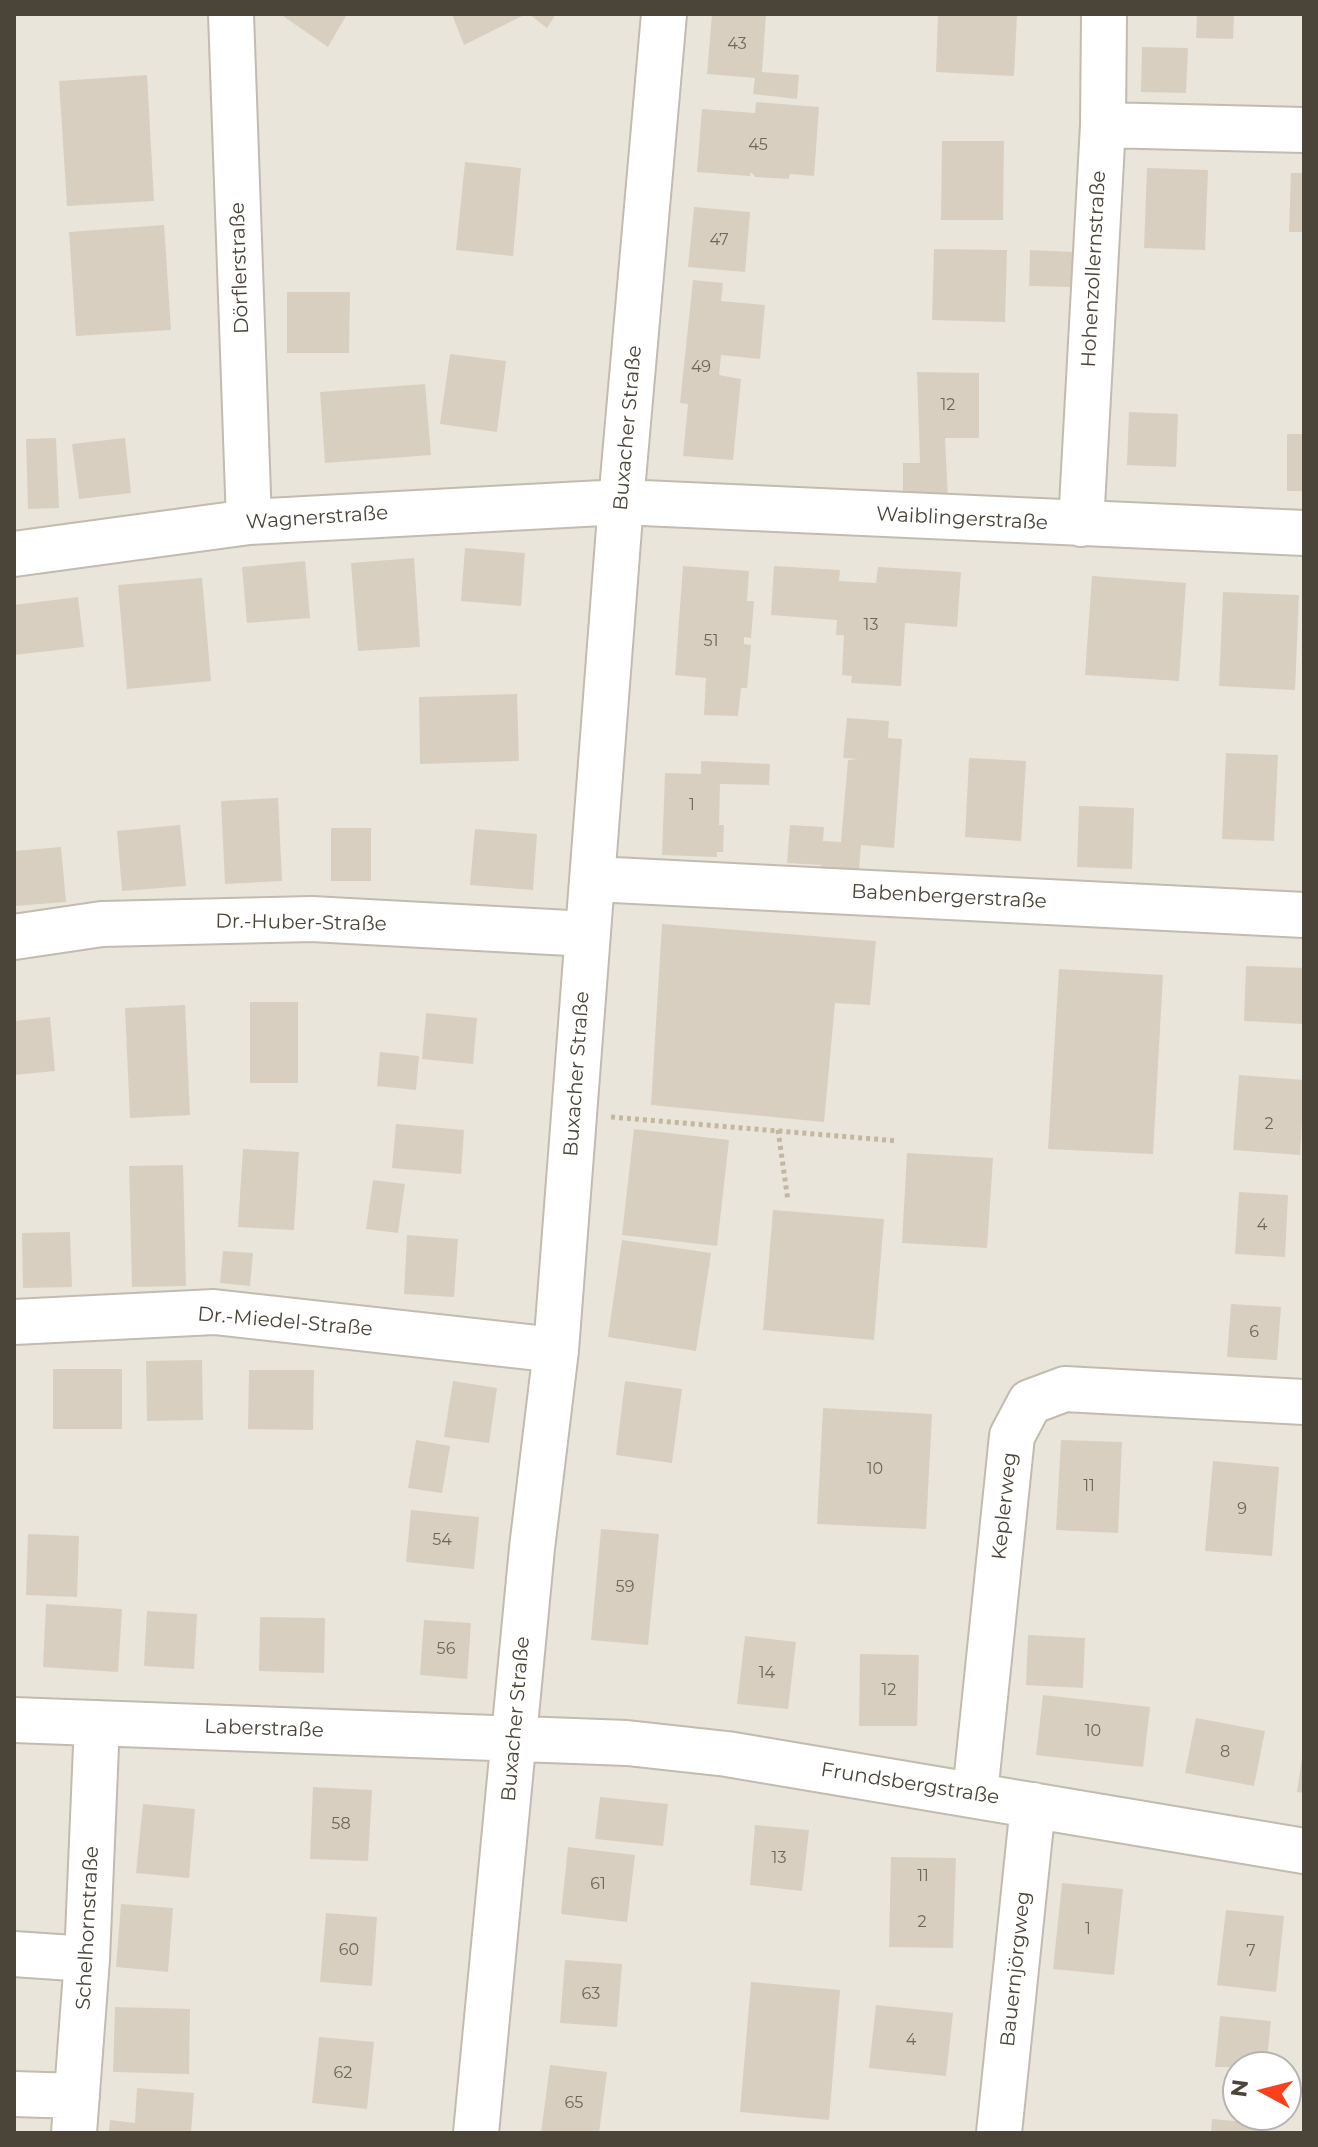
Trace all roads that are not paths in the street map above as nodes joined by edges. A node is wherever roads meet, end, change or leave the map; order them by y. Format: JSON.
{"nodes":[{"id":1,"x":231,"y":14,"type":"edge"},
{"id":2,"x":664,"y":14,"type":"edge"},
{"id":3,"x":1104,"y":14,"type":"edge"},
{"id":4,"x":1103,"y":125,"type":"junction"},
{"id":5,"x":1304,"y":130,"type":"edge"},
{"id":6,"x":621,"y":502,"type":"junction"},
{"id":7,"x":249,"y":522,"type":"junction"},
{"id":8,"x":1081,"y":524,"type":"junction"},
{"id":9,"x":1304,"y":533,"type":"edge"},
{"id":10,"x":14,"y":554,"type":"edge"},
{"id":11,"x":594,"y":879,"type":"junction"},
{"id":12,"x":1304,"y":915,"type":"edge"},
{"id":13,"x":588,"y":934,"type":"junction"},
{"id":14,"x":14,"y":937,"type":"edge"},
{"id":15,"x":14,"y":1322,"type":"edge"},
{"id":16,"x":556,"y":1350,"type":"junction"},
{"id":17,"x":1304,"y":1402,"type":"edge"},
{"id":18,"x":14,"y":1720,"type":"edge"},
{"id":19,"x":97,"y":1723,"type":"junction"},
{"id":20,"x":514,"y":1736,"type":"junction"},
{"id":21,"x":975,"y":1794,"type":"junction"},
{"id":22,"x":1033,"y":1805,"type":"junction"},
{"id":23,"x":1304,"y":1851,"type":"edge"},
{"id":24,"x":14,"y":1954,"type":"edge"},
{"id":25,"x":87,"y":1959,"type":"junction"},
{"id":26,"x":14,"y":2094,"type":"edge"},
{"id":27,"x":76,"y":2115,"type":"edge"},
{"id":28,"x":476,"y":2133,"type":"edge"},
{"id":29,"x":999,"y":2133,"type":"edge"}],
"edges":[{"from":1,"to":7,"type":"street","name":"Dörflerstraße"},
{"from":2,"to":6,"type":"street","name":"Buxacher Straße"},
{"from":3,"to":4,"type":"street","name":"Hohenzollernstraße"},
{"from":4,"to":5,"type":"street"},
{"from":4,"to":8,"type":"street","name":"Hohenzollernstraße"},
{"from":6,"to":7,"type":"street","name":"Wagnerstraße"},
{"from":6,"to":8,"type":"street","name":"Waiblingerstraße"},
{"from":6,"to":11,"type":"street","name":"Buxacher Straße"},
{"from":7,"to":10,"type":"street","name":"Wagnerstraße"},
{"from":8,"to":9,"type":"street","name":"Waiblingerstraße"},
{"from":11,"to":12,"type":"street","name":"Babenbergerstraße"},
{"from":11,"to":13,"type":"street","name":"Buxacher Straße"},
{"from":13,"to":14,"type":"street","name":"Dr.-Huber-Straße"},
{"from":13,"to":16,"type":"street","name":"Buxacher Straße"},
{"from":15,"to":16,"type":"street","name":"Dr.-Miedel-Straße"},
{"from":16,"to":20,"type":"street","name":"Buxacher Straße"},
{"from":17,"to":21,"type":"street","name":"Keplerweg"},
{"from":18,"to":19,"type":"street","name":"Laberstraße"},
{"from":19,"to":20,"type":"street","name":"Laberstraße"},
{"from":19,"to":25,"type":"street","name":"Schelhornstraße"},
{"from":20,"to":21,"type":"street","name":"Frundsbergstraße"},
{"from":20,"to":28,"type":"street","name":"Buxacher Straße"},
{"from":21,"to":22,"type":"street","name":"Frundsbergstraße"},
{"from":22,"to":23,"type":"street","name":"Frundsbergstraße"},
{"from":22,"to":29,"type":"street","name":"Bauernjörgweg"},
{"from":24,"to":25,"type":"street"},
{"from":25,"to":27,"type":"street","name":"Schelhornstraße"},
{"from":26,"to":27,"type":"street"}]}
